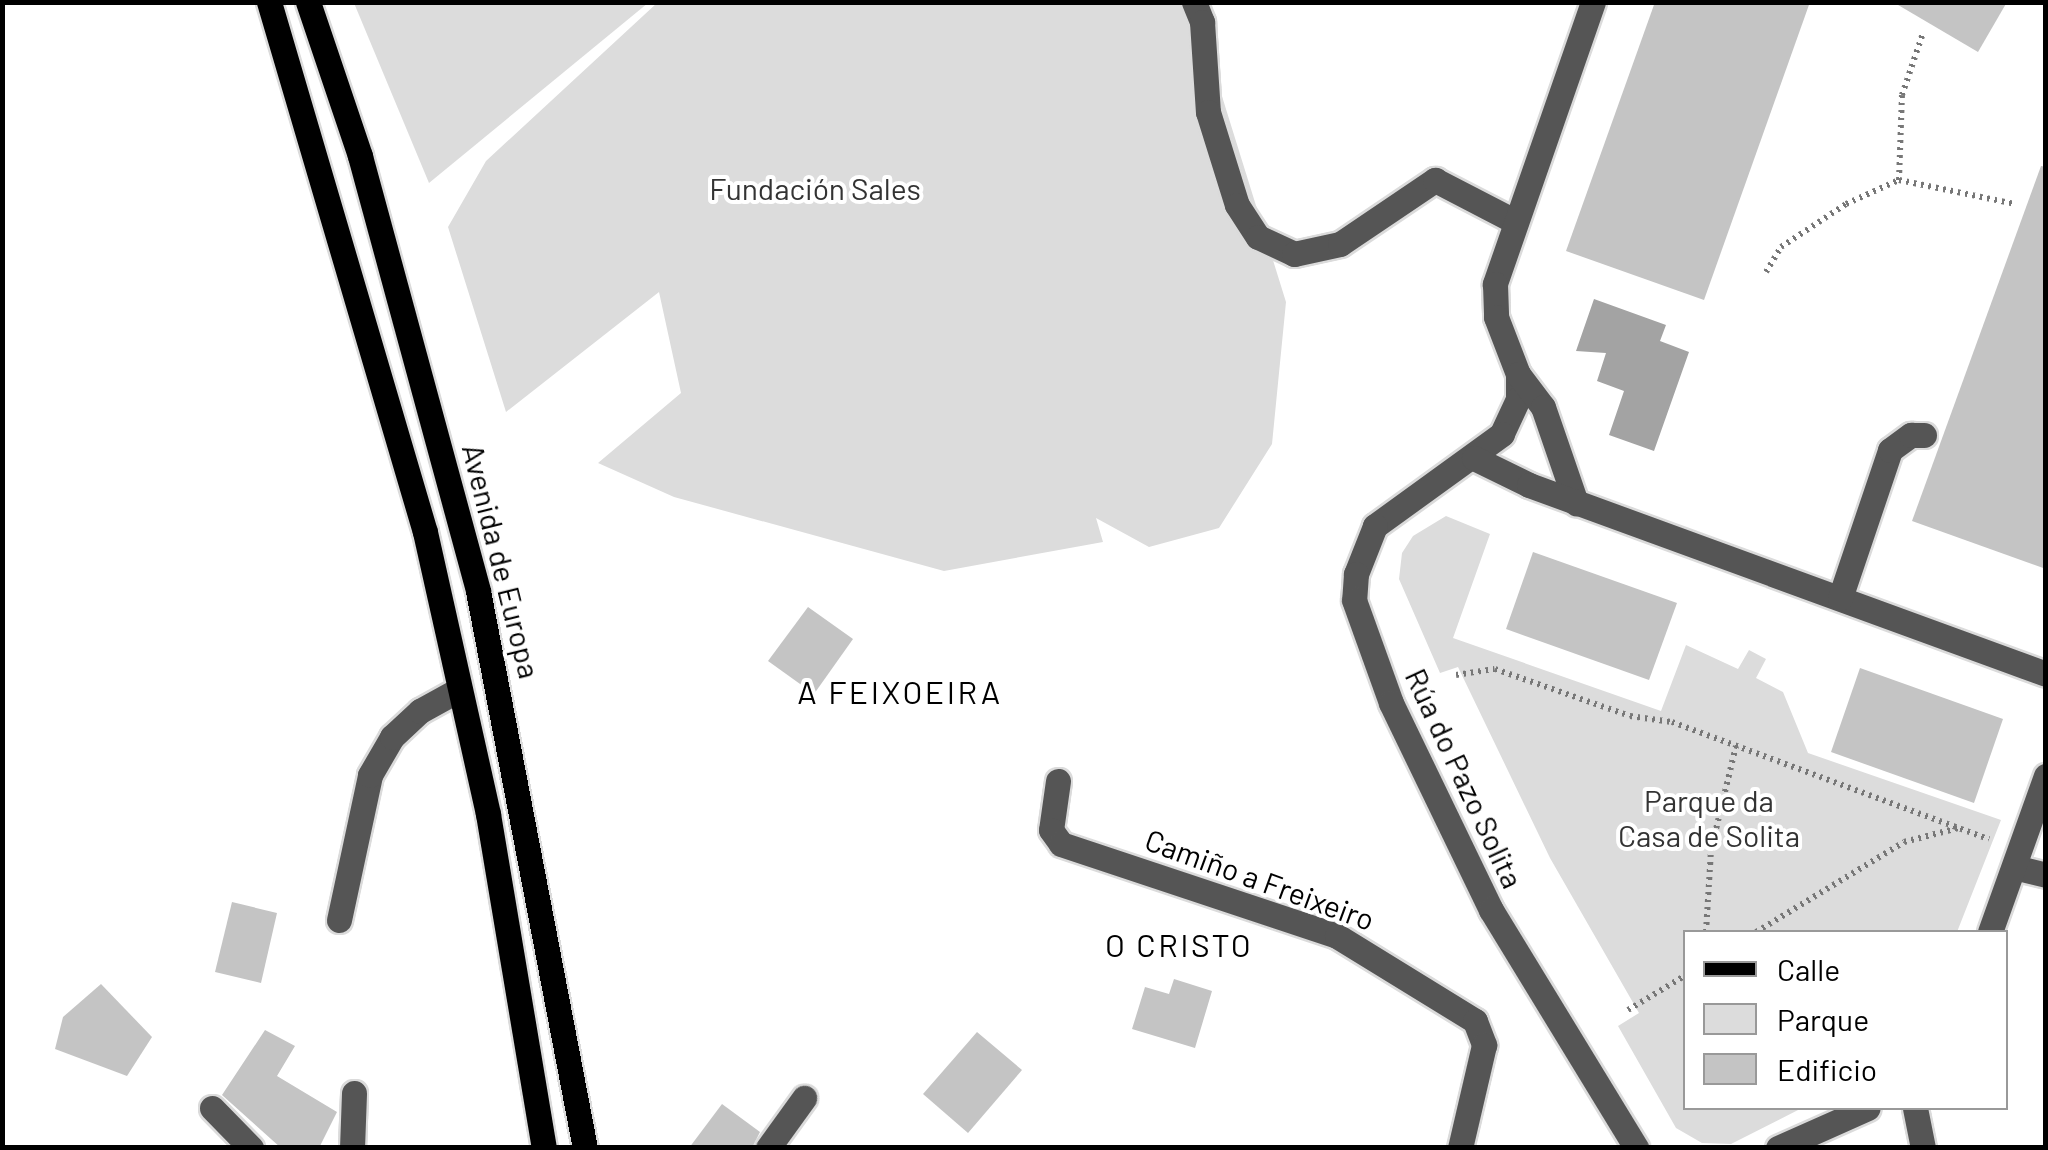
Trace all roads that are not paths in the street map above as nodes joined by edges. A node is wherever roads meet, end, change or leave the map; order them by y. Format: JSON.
{"nodes":[{"id":1,"x":269,"y":2,"type":"edge"},
{"id":2,"x":308,"y":2,"type":"edge"},
{"id":3,"x":1194,"y":2,"type":"edge"},
{"id":4,"x":1593,"y":2,"type":"edge"},
{"id":5,"x":1516,"y":222,"type":"junction"},
{"id":6,"x":1518,"y":374,"type":"junction"},
{"id":7,"x":1924,"y":436,"type":"dead end"},
{"id":8,"x":1474,"y":458,"type":"junction"},
{"id":9,"x":1576,"y":503,"type":"junction"},
{"id":10,"x":1840,"y":598,"type":"junction"},
{"id":11,"x":2046,"y":674,"type":"edge"},
{"id":12,"x":458,"y":690,"type":"junction"},
{"id":13,"x":2046,"y":776,"type":"edge"},
{"id":14,"x":1058,"y":781,"type":"dead end"},
{"id":15,"x":2014,"y":867,"type":"junction"},
{"id":16,"x":2046,"y":875,"type":"edge"},
{"id":17,"x":339,"y":920,"type":"dead end"},
{"id":18,"x":1991,"y":930,"type":"edge"},
{"id":19,"x":354,"y":1093,"type":"dead end"},
{"id":20,"x":804,"y":1098,"type":"dead end"},
{"id":21,"x":212,"y":1108,"type":"dead end"},
{"id":22,"x":1864,"y":1110,"type":"edge"},
{"id":23,"x":1915,"y":1110,"type":"edge"},
{"id":24,"x":252,"y":1148,"type":"edge"},
{"id":25,"x":352,"y":1148,"type":"edge"},
{"id":26,"x":544,"y":1148,"type":"edge"},
{"id":27,"x":585,"y":1148,"type":"edge"},
{"id":28,"x":768,"y":1148,"type":"edge"},
{"id":29,"x":1460,"y":1148,"type":"edge"},
{"id":30,"x":1636,"y":1148,"type":"edge"},
{"id":31,"x":1778,"y":1148,"type":"edge"},
{"id":32,"x":1923,"y":1148,"type":"edge"}],
"edges":[{"from":1,"to":12,"type":"main road"},
{"from":2,"to":27,"type":"main road","name":"Avenida de Europa"},
{"from":3,"to":5,"type":"street"},
{"from":4,"to":5,"type":"street"},
{"from":5,"to":6,"type":"street"},
{"from":6,"to":8,"type":"street","name":"Rúa do Pazo Solita"},
{"from":6,"to":9,"type":"street"},
{"from":7,"to":10,"type":"street"},
{"from":8,"to":9,"type":"street"},
{"from":8,"to":30,"type":"street","name":"Rúa do Pazo Solita"},
{"from":9,"to":10,"type":"street"},
{"from":10,"to":11,"type":"street"},
{"from":12,"to":17,"type":"street"},
{"from":12,"to":26,"type":"main road"},
{"from":13,"to":15,"type":"street"},
{"from":14,"to":29,"type":"street","name":"Camiño a Freixeiro"},
{"from":15,"to":16,"type":"street"},
{"from":15,"to":18,"type":"street"},
{"from":19,"to":25,"type":"street"},
{"from":20,"to":28,"type":"street"},
{"from":21,"to":24,"type":"street"},
{"from":22,"to":31,"type":"street"},
{"from":23,"to":32,"type":"street"}]}
